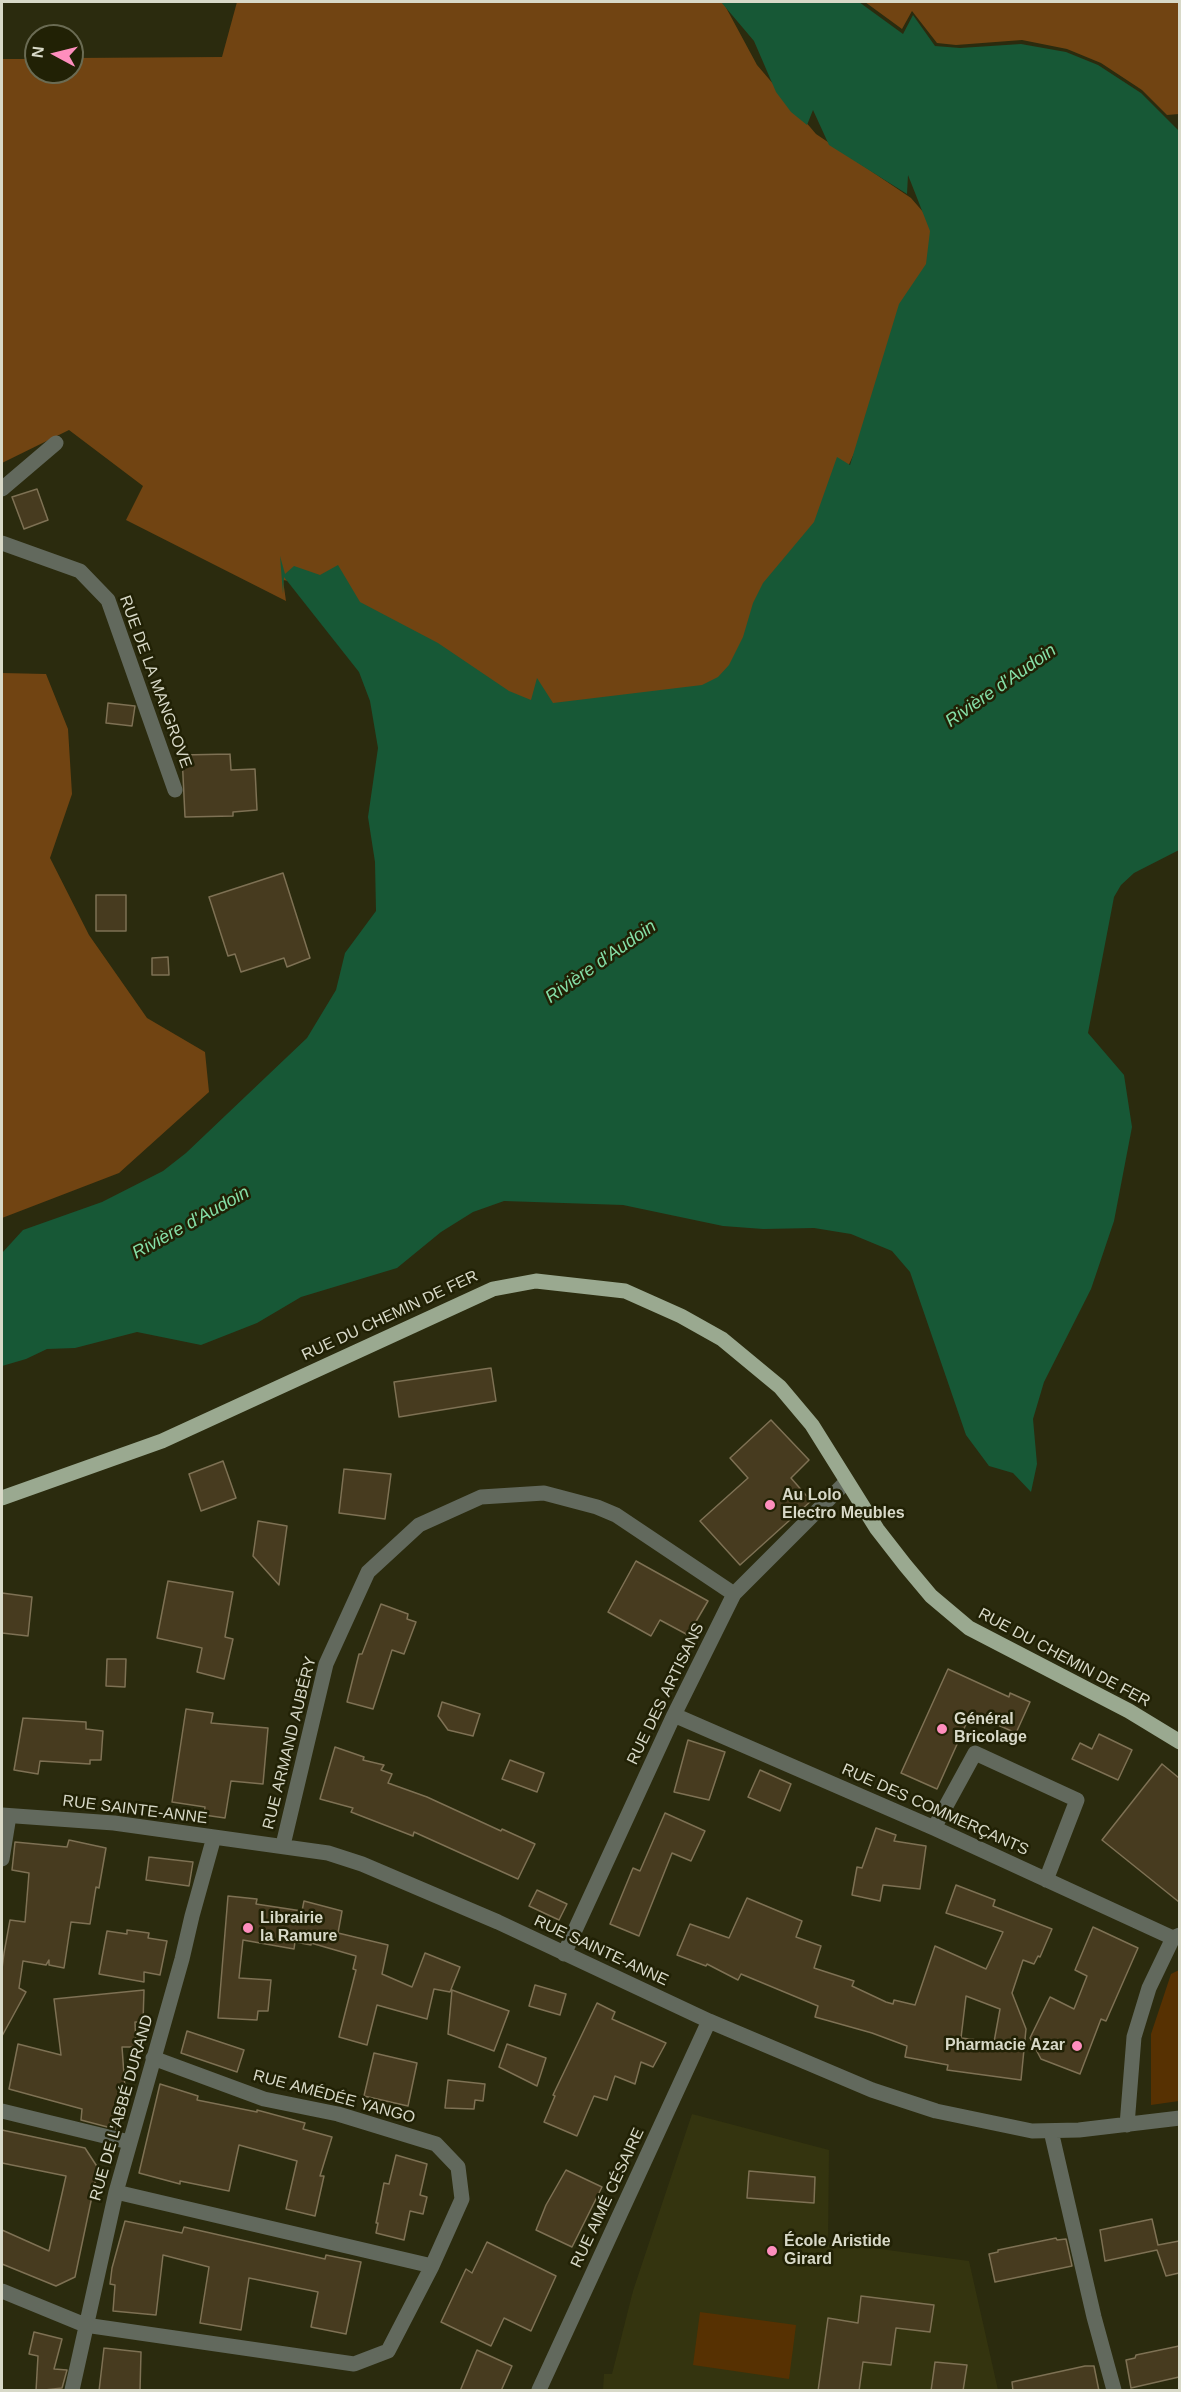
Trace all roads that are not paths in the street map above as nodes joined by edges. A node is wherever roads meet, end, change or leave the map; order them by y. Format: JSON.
{"nodes":[{"id":1,"x":56,"y":443,"type":"dead end"},
{"id":2,"x":2,"y":489,"type":"edge"},
{"id":3,"x":2,"y":543,"type":"edge"},
{"id":4,"x":175,"y":790,"type":"dead end"},
{"id":5,"x":846,"y":1482,"type":"junction"},
{"id":6,"x":2,"y":1498,"type":"edge"},
{"id":7,"x":734,"y":1594,"type":"junction"},
{"id":8,"x":674,"y":1715,"type":"junction"},
{"id":9,"x":1179,"y":1742,"type":"edge"},
{"id":10,"x":5,"y":1815,"type":"edge"},
{"id":11,"x":934,"y":1828,"type":"junction"},
{"id":12,"x":214,"y":1837,"type":"junction"},
{"id":13,"x":283,"y":1845,"type":"junction"},
{"id":14,"x":2,"y":1859,"type":"edge"},
{"id":15,"x":1046,"y":1880,"type":"junction"},
{"id":16,"x":1176,"y":1937,"type":"edge"},
{"id":17,"x":564,"y":1954,"type":"junction"},
{"id":18,"x":709,"y":2021,"type":"junction"},
{"id":19,"x":153,"y":2058,"type":"junction"},
{"id":20,"x":2,"y":2111,"type":"edge"},
{"id":21,"x":1179,"y":2118,"type":"edge"},
{"id":22,"x":1127,"y":2125,"type":"junction"},
{"id":23,"x":1051,"y":2130,"type":"junction"},
{"id":24,"x":129,"y":2142,"type":"junction"},
{"id":25,"x":116,"y":2192,"type":"junction"},
{"id":26,"x":432,"y":2266,"type":"junction"},
{"id":27,"x":2,"y":2291,"type":"edge"},
{"id":28,"x":85,"y":2325,"type":"junction"},
{"id":29,"x":72,"y":2391,"type":"edge"},
{"id":30,"x":539,"y":2391,"type":"edge"},
{"id":31,"x":1114,"y":2391,"type":"edge"}],
"edges":[{"from":1,"to":2,"type":"street"},
{"from":3,"to":4,"type":"street","name":"RUE DE LA MANGROVE"},
{"from":5,"to":6,"type":"main road","name":"RUE DU CHEMIN DE FER"},
{"from":5,"to":7,"type":"street","name":"RUE DES ARTISANS"},
{"from":5,"to":9,"type":"main road","name":"RUE DU CHEMIN DE FER"},
{"from":7,"to":8,"type":"street","name":"RUE DES ARTISANS"},
{"from":7,"to":13,"type":"street","name":"RUE ARMAND AUBÉRY"},
{"from":8,"to":11,"type":"street","name":"RUE DES COMMERÇANTS"},
{"from":8,"to":17,"type":"street","name":"RUE DES ARTISANS"},
{"from":10,"to":12,"type":"street","name":"RUE SAINTE-ANNE"},
{"from":10,"to":14,"type":"street"},
{"from":11,"to":15,"type":"street","name":"RUE DES COMMERÇANTS"},
{"from":11,"to":15,"type":"street"},
{"from":12,"to":13,"type":"street","name":"RUE SAINTE-ANNE"},
{"from":12,"to":19,"type":"street","name":"RUE DE L'ABBÉ DURAND"},
{"from":13,"to":17,"type":"street","name":"RUE SAINTE-ANNE"},
{"from":15,"to":16,"type":"street","name":"RUE DES COMMERÇANTS"},
{"from":16,"to":22,"type":"street"},
{"from":17,"to":18,"type":"street","name":"RUE SAINTE-ANNE"},
{"from":18,"to":23,"type":"street","name":"RUE SAINTE-ANNE"},
{"from":18,"to":30,"type":"street","name":"RUE AIMÉ CÉSAIRE"},
{"from":19,"to":24,"type":"street","name":"RUE DE L'ABBÉ DURAND"},
{"from":19,"to":26,"type":"street","name":"RUE AMÉDÉE YANGO"},
{"from":20,"to":24,"type":"street"},
{"from":21,"to":22,"type":"street","name":"RUE SAINTE-ANNE"},
{"from":22,"to":23,"type":"street","name":"RUE SAINTE-ANNE"},
{"from":23,"to":31,"type":"street"},
{"from":24,"to":25,"type":"street","name":"RUE DE L'ABBÉ DURAND"},
{"from":25,"to":26,"type":"street"},
{"from":25,"to":28,"type":"street","name":"RUE DE L'ABBÉ DURAND"},
{"from":26,"to":28,"type":"street","name":"RUE AMÉDÉE YANGO"},
{"from":27,"to":28,"type":"street","name":"RUE AMÉDÉE YANGO"},
{"from":28,"to":29,"type":"street","name":"RUE DE L'ABBÉ DURAND"}]}
